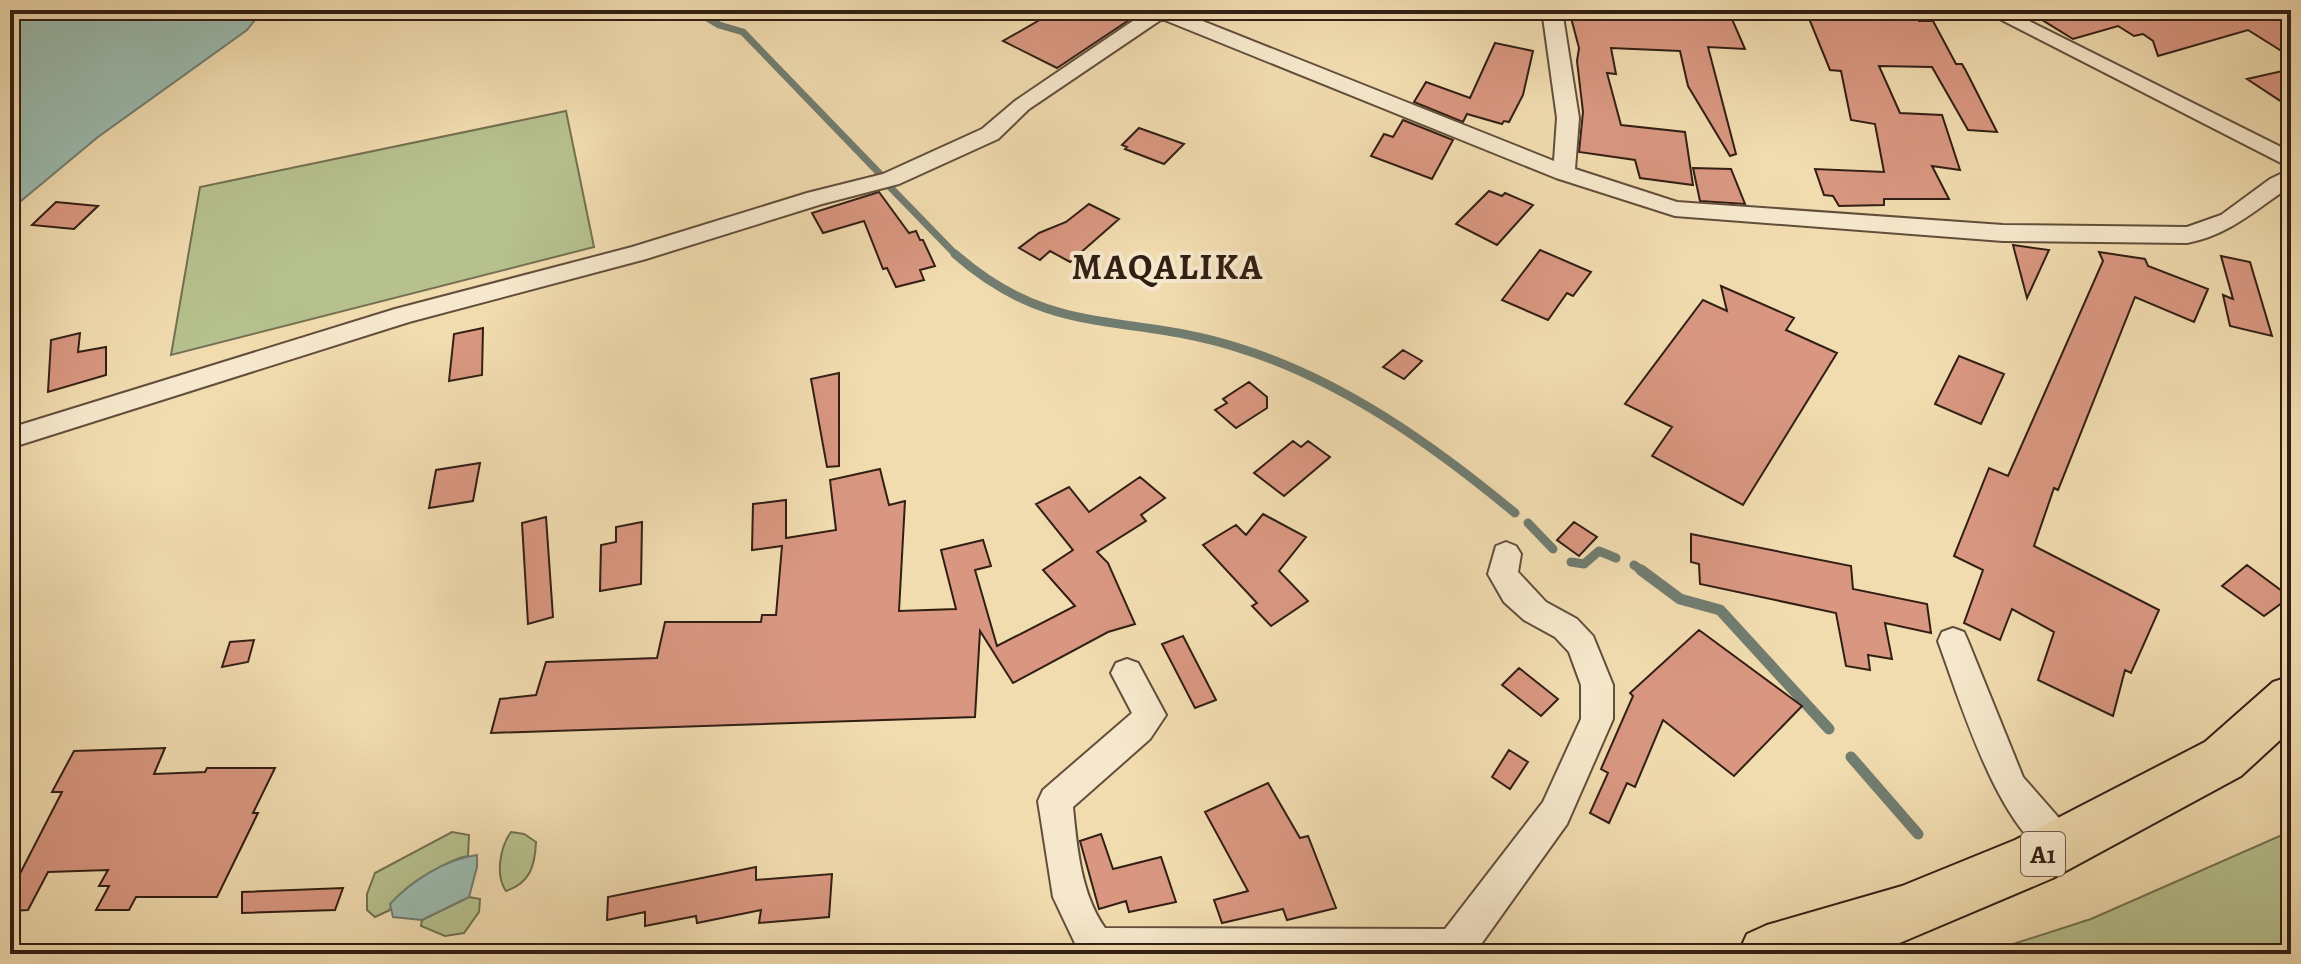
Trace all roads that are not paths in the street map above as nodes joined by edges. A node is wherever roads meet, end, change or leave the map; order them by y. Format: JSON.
{"nodes":[{"id":1,"x":1552,"y":10,"type":"edge"},
{"id":2,"x":1992,"y":10,"type":"edge"},
{"id":3,"x":2291,"y":161,"type":"edge"},
{"id":4,"x":1564,"y":173,"type":"junction"},
{"id":5,"x":2291,"y":176,"type":"edge"},
{"id":6,"x":10,"y":438,"type":"edge"},
{"id":7,"x":1506,"y":554,"type":"dead end"},
{"id":8,"x":1953,"y":641,"type":"dead end"},
{"id":9,"x":1127,"y":673,"type":"dead end"},
{"id":10,"x":2291,"y":698,"type":"edge"},
{"id":11,"x":2060,"y":845,"type":"junction"},
{"id":12,"x":1455,"y":951,"type":"edge"},
{"id":13,"x":1767,"y":954,"type":"edge"}],
"edges":[{"from":1,"to":4,"type":"street"},
{"from":2,"to":3,"type":"street"},
{"from":4,"to":5,"type":"street"},
{"from":4,"to":6,"type":"street"},
{"from":7,"to":12,"type":"street"},
{"from":8,"to":11,"type":"street"},
{"from":9,"to":12,"type":"street"},
{"from":10,"to":11,"type":"main road","number":"A1"},
{"from":11,"to":13,"type":"main road","number":"A1"}]}
